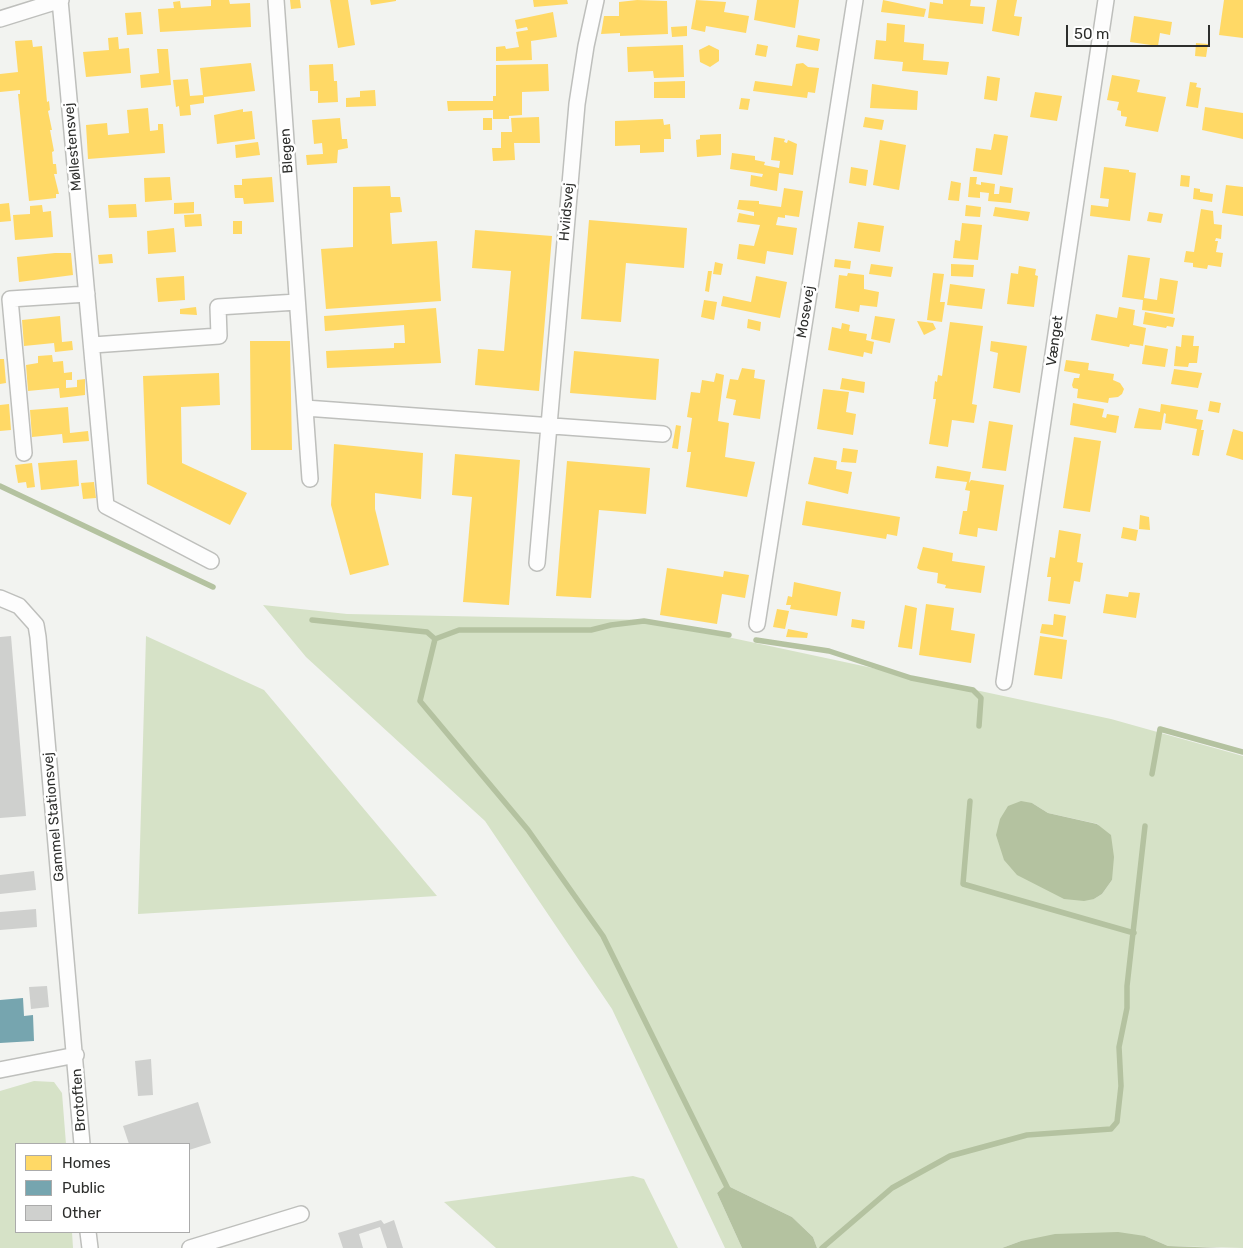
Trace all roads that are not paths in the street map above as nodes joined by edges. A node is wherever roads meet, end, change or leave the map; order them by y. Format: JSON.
{"nodes":[{"id":1,"x":60,"y":0,"type":"edge"},
{"id":2,"x":276,"y":0,"type":"edge"},
{"id":3,"x":596,"y":0,"type":"edge"},
{"id":4,"x":855,"y":0,"type":"edge"},
{"id":5,"x":1106,"y":0,"type":"edge"},
{"id":6,"x":0,"y":19,"type":"edge"},
{"id":7,"x":87,"y":294,"type":"junction"},
{"id":8,"x":298,"y":302,"type":"junction"},
{"id":9,"x":93,"y":345,"type":"junction"},
{"id":10,"x":305,"y":408,"type":"junction"},
{"id":11,"x":549,"y":427,"type":"junction"},
{"id":12,"x":663,"y":434,"type":"dead end"},
{"id":13,"x":24,"y":453,"type":"dead end"},
{"id":14,"x":310,"y":479,"type":"dead end"},
{"id":15,"x":211,"y":561,"type":"dead end"},
{"id":16,"x":537,"y":562,"type":"dead end"},
{"id":17,"x":0,"y":598,"type":"edge"},
{"id":18,"x":757,"y":624,"type":"dead end"},
{"id":19,"x":1004,"y":682,"type":"dead end"},
{"id":20,"x":76,"y":1056,"type":"junction"},
{"id":21,"x":0,"y":1070,"type":"edge"},
{"id":22,"x":82,"y":1143,"type":"edge"},
{"id":23,"x":301,"y":1214,"type":"dead end"},
{"id":24,"x":88,"y":1233,"type":"edge"},
{"id":25,"x":90,"y":1248,"type":"edge"},
{"id":26,"x":190,"y":1248,"type":"edge"}],
"edges":[{"from":1,"to":6,"type":"street"},
{"from":1,"to":7,"type":"street","name":"Møllestensvej"},
{"from":2,"to":8,"type":"street","name":"Blegen"},
{"from":3,"to":11,"type":"street","name":"Hviidsvej"},
{"from":4,"to":18,"type":"street","name":"Mosevej"},
{"from":5,"to":19,"type":"street","name":"Vænget"},
{"from":7,"to":9,"type":"street","name":"Møllestensvej"},
{"from":7,"to":13,"type":"street"},
{"from":8,"to":9,"type":"street"},
{"from":8,"to":10,"type":"street","name":"Blegen"},
{"from":9,"to":15,"type":"street","name":"Møllestensvej"},
{"from":10,"to":11,"type":"street"},
{"from":10,"to":14,"type":"street","name":"Blegen"},
{"from":11,"to":12,"type":"street"},
{"from":11,"to":16,"type":"street","name":"Hviidsvej"},
{"from":17,"to":20,"type":"street","name":"Gammel Stationsvej"},
{"from":20,"to":21,"type":"street"},
{"from":20,"to":22,"type":"street","name":"Brotoften"},
{"from":23,"to":26,"type":"street"},
{"from":24,"to":25,"type":"street"}]}
